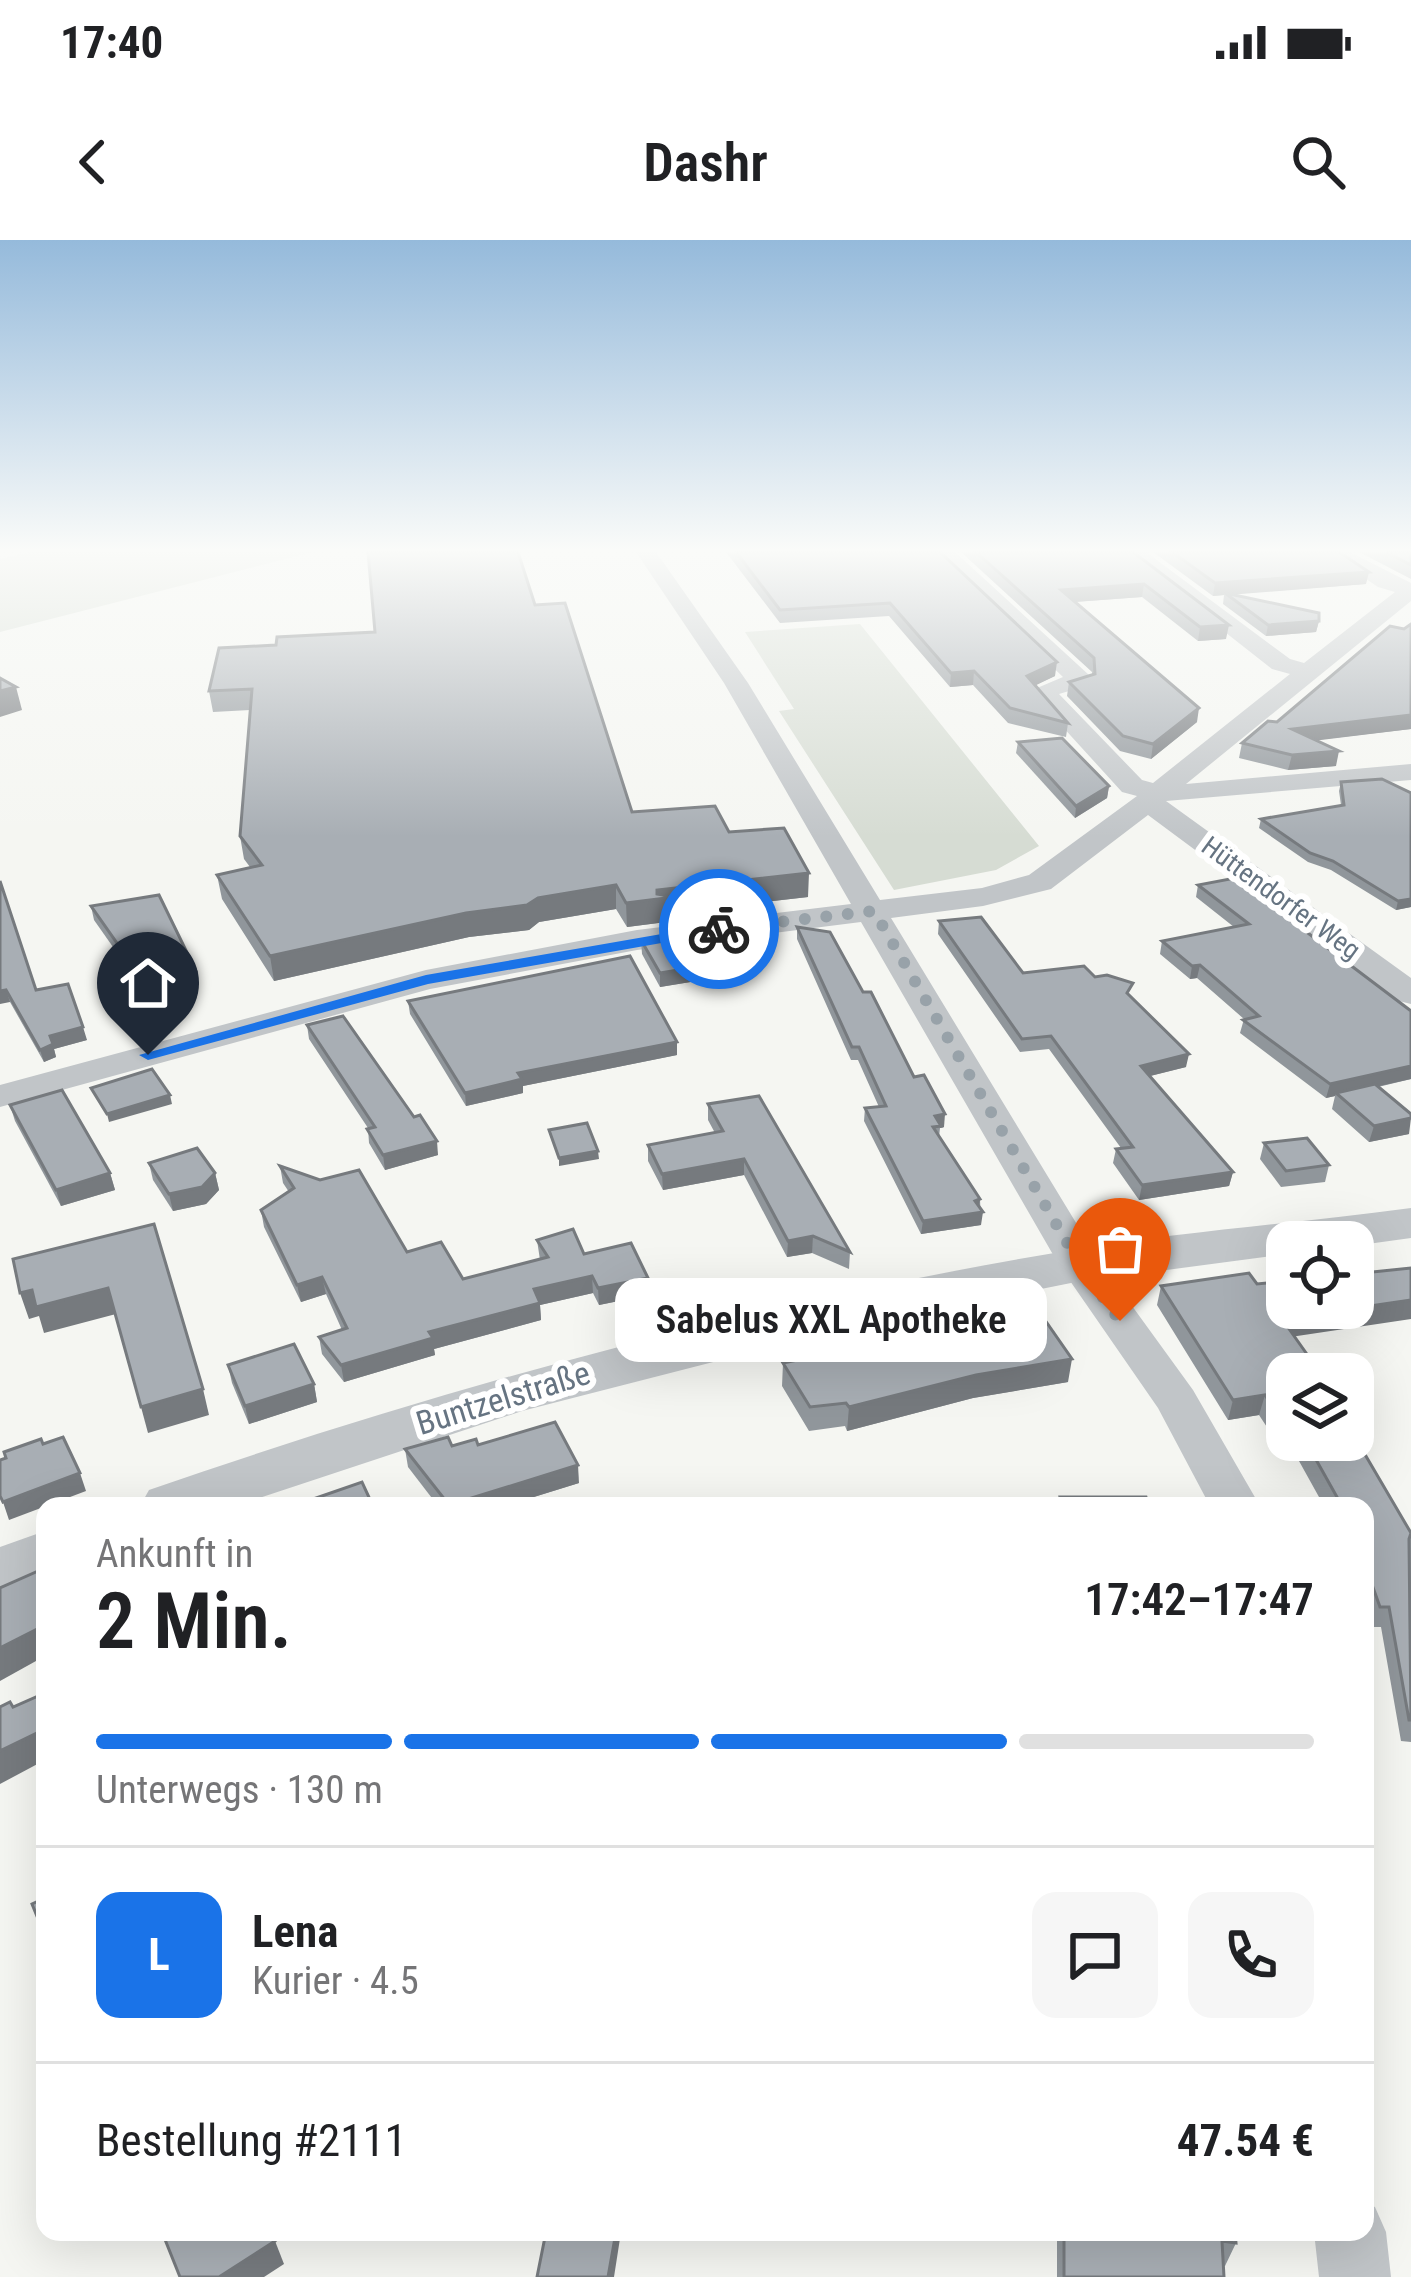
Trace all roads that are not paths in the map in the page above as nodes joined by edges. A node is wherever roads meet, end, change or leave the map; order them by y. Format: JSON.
{"nodes":[{"id":1,"x":713,"y":647,"type":"edge"},
{"id":2,"x":1045,"y":647,"type":"edge"},
{"id":3,"x":1259,"y":647,"type":"edge"},
{"id":4,"x":1337,"y":647,"type":"edge"},
{"id":5,"x":1306,"y":671,"type":"junction"},
{"id":6,"x":1411,"y":772,"type":"edge"},
{"id":7,"x":1155,"y":798,"type":"junction"},
{"id":8,"x":874,"y":911,"type":"junction"},
{"id":9,"x":1411,"y":994,"type":"edge"},
{"id":10,"x":0,"y":1096,"type":"edge"},
{"id":11,"x":1411,"y":1223,"type":"edge"},
{"id":12,"x":1080,"y":1265,"type":"junction"},
{"id":13,"x":196,"y":1497,"type":"edge"},
{"id":14,"x":1230,"y":1497,"type":"edge"},
{"id":15,"x":36,"y":1559,"type":"edge"},
{"id":16,"x":0,"y":1574,"type":"edge"},
{"id":17,"x":1351,"y":2241,"type":"edge"},
{"id":18,"x":1355,"y":2277,"type":"edge"}],
"edges":[{"from":1,"to":8,"type":"street"},
{"from":2,"to":7,"type":"street","name":"Hüttendorfer Weg"},
{"from":3,"to":5,"type":"street"},
{"from":4,"to":5,"type":"street"},
{"from":5,"to":7,"type":"street"},
{"from":6,"to":7,"type":"street"},
{"from":7,"to":8,"type":"street"},
{"from":7,"to":9,"type":"street","name":"Hüttendorfer Weg"},
{"from":8,"to":10,"type":"street"},
{"from":8,"to":12,"type":"street"},
{"from":11,"to":12,"type":"street","name":"Buntzelstraße"},
{"from":12,"to":13,"type":"street","name":"Buntzelstraße"},
{"from":12,"to":14,"type":"street"},
{"from":15,"to":16,"type":"street"},
{"from":17,"to":18,"type":"street"}]}
